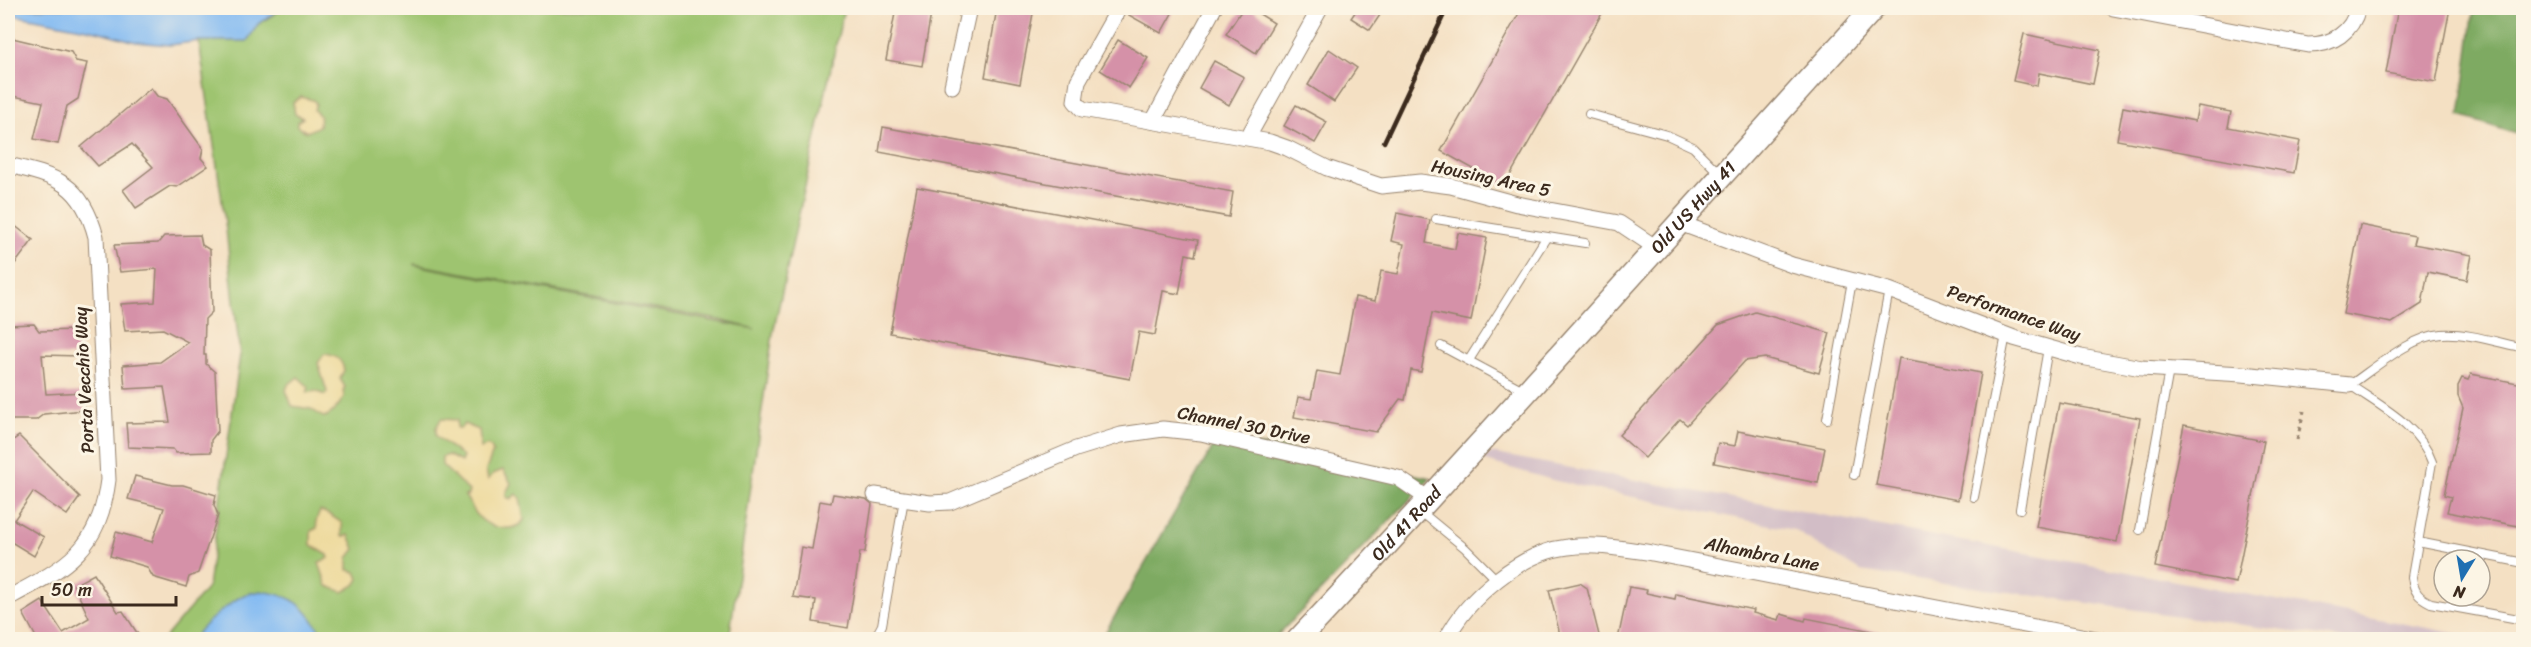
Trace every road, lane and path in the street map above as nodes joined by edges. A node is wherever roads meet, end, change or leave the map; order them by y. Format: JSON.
{"nodes":[{"id":1,"x":969,"y":8,"type":"edge"},
{"id":2,"x":1119,"y":8,"type":"edge"},
{"id":3,"x":1214,"y":8,"type":"edge"},
{"id":4,"x":1320,"y":8,"type":"edge"},
{"id":5,"x":1874,"y":8,"type":"edge"},
{"id":6,"x":2113,"y":8,"type":"edge"},
{"id":7,"x":2358,"y":8,"type":"edge"},
{"id":8,"x":952,"y":86,"type":"dead end"},
{"id":9,"x":1589,"y":114,"type":"dead end"},
{"id":10,"x":1153,"y":121,"type":"junction"},
{"id":11,"x":1248,"y":137,"type":"junction"},
{"id":12,"x":8,"y":165,"type":"edge"},
{"id":13,"x":1721,"y":175,"type":"junction"},
{"id":14,"x":1436,"y":219,"type":"dead end"},
{"id":15,"x":1677,"y":222,"type":"junction"},
{"id":16,"x":1546,"y":238,"type":"junction"},
{"id":17,"x":1585,"y":243,"type":"dead end"},
{"id":18,"x":1655,"y":247,"type":"junction"},
{"id":19,"x":1852,"y":280,"type":"junction"},
{"id":20,"x":1889,"y":290,"type":"junction"},
{"id":21,"x":2006,"y":334,"type":"junction"},
{"id":22,"x":1441,"y":346,"type":"dead end"},
{"id":23,"x":2048,"y":348,"type":"junction"},
{"id":24,"x":2523,"y":348,"type":"edge"},
{"id":25,"x":1469,"y":360,"type":"junction"},
{"id":26,"x":2169,"y":370,"type":"junction"},
{"id":27,"x":2350,"y":385,"type":"junction"},
{"id":28,"x":1520,"y":400,"type":"junction"},
{"id":29,"x":2304,"y":411,"type":"dead end"},
{"id":30,"x":1827,"y":419,"type":"dead end"},
{"id":31,"x":2297,"y":440,"type":"dead end"},
{"id":32,"x":1854,"y":475,"type":"dead end"},
{"id":33,"x":875,"y":495,"type":"dead end"},
{"id":34,"x":1974,"y":497,"type":"dead end"},
{"id":35,"x":904,"y":499,"type":"junction"},
{"id":36,"x":1425,"y":505,"type":"junction"},
{"id":37,"x":2020,"y":509,"type":"dead end"},
{"id":38,"x":2140,"y":530,"type":"dead end"},
{"id":39,"x":2418,"y":542,"type":"junction"},
{"id":40,"x":2523,"y":563,"type":"edge"},
{"id":41,"x":1497,"y":580,"type":"junction"},
{"id":42,"x":8,"y":598,"type":"edge"},
{"id":43,"x":2523,"y":620,"type":"edge"},
{"id":44,"x":874,"y":639,"type":"edge"},
{"id":45,"x":1298,"y":639,"type":"edge"},
{"id":46,"x":1446,"y":639,"type":"edge"},
{"id":47,"x":2102,"y":639,"type":"edge"}],
"edges":[{"from":1,"to":8,"type":"street"},
{"from":2,"to":10,"type":"street","name":"Housing Area 5"},
{"from":3,"to":10,"type":"street"},
{"from":4,"to":11,"type":"street"},
{"from":5,"to":13,"type":"street","name":"Old US Hwy 41"},
{"from":6,"to":7,"type":"street"},
{"from":9,"to":13,"type":"lane"},
{"from":10,"to":11,"type":"street","name":"Housing Area 5"},
{"from":11,"to":18,"type":"street","name":"Housing Area 5"},
{"from":12,"to":42,"type":"street","name":"Porta Vecchio Way"},
{"from":13,"to":15,"type":"street","name":"Old US Hwy 41"},
{"from":14,"to":16,"type":"lane"},
{"from":15,"to":18,"type":"street","name":"Old US Hwy 41"},
{"from":15,"to":19,"type":"street","name":"Performance Way"},
{"from":16,"to":17,"type":"lane"},
{"from":16,"to":25,"type":"lane"},
{"from":18,"to":28,"type":"street","name":"Old US Hwy 41"},
{"from":19,"to":20,"type":"street","name":"Performance Way"},
{"from":19,"to":30,"type":"lane"},
{"from":20,"to":21,"type":"street","name":"Performance Way"},
{"from":20,"to":32,"type":"lane"},
{"from":21,"to":23,"type":"street","name":"Performance Way"},
{"from":21,"to":34,"type":"lane"},
{"from":22,"to":25,"type":"lane"},
{"from":23,"to":26,"type":"street","name":"Performance Way"},
{"from":23,"to":37,"type":"lane"},
{"from":24,"to":27,"type":"lane"},
{"from":25,"to":28,"type":"lane"},
{"from":26,"to":27,"type":"street","name":"Performance Way"},
{"from":26,"to":38,"type":"lane"},
{"from":27,"to":39,"type":"lane"},
{"from":28,"to":36,"type":"street","name":"Old 41 Road"},
{"from":29,"to":31,"type":"path"},
{"from":33,"to":35,"type":"street","name":"Channel 30 Drive"},
{"from":35,"to":36,"type":"street","name":"Channel 30 Drive"},
{"from":35,"to":44,"type":"lane"},
{"from":36,"to":41,"type":"lane"},
{"from":36,"to":45,"type":"street","name":"Old 41 Road"},
{"from":39,"to":40,"type":"lane"},
{"from":39,"to":43,"type":"lane"},
{"from":41,"to":46,"type":"street","name":"Alhambra Lane"},
{"from":41,"to":47,"type":"street","name":"Alhambra Lane"}]}
